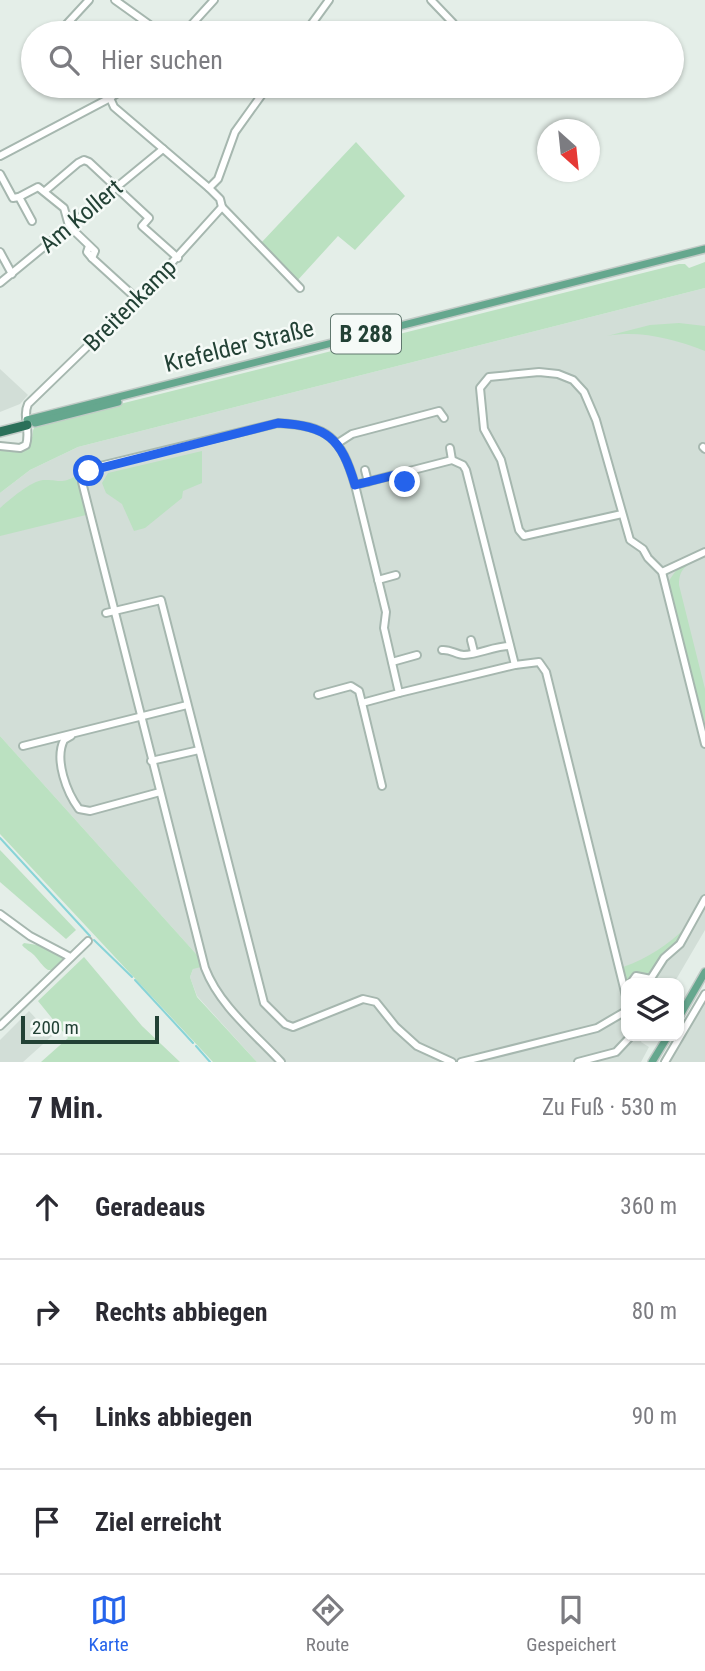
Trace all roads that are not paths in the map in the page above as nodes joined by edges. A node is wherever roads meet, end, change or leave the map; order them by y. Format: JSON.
{"nodes":[{"id":1,"x":89,"y":0,"type":"edge"},
{"id":2,"x":115,"y":0,"type":"edge"},
{"id":3,"x":214,"y":0,"type":"edge"},
{"id":4,"x":329,"y":0,"type":"edge"},
{"id":5,"x":431,"y":0,"type":"edge"},
{"id":6,"x":70,"y":21,"type":"edge"},
{"id":7,"x":144,"y":21,"type":"edge"},
{"id":8,"x":195,"y":21,"type":"edge"},
{"id":9,"x":314,"y":21,"type":"edge"},
{"id":10,"x":451,"y":21,"type":"edge"},
{"id":11,"x":110,"y":98,"type":"joint"},
{"id":12,"x":260,"y":98,"type":"edge"},
{"id":13,"x":163,"y":149,"type":"junction"},
{"id":14,"x":0,"y":156,"type":"edge"},
{"id":15,"x":1,"y":177,"type":"edge"},
{"id":16,"x":116,"y":187,"type":"junction"},
{"id":17,"x":209,"y":188,"type":"junction"},
{"id":18,"x":45,"y":191,"type":"junction"},
{"id":19,"x":19,"y":197,"type":"junction"},
{"id":20,"x":222,"y":207,"type":"junction"},
{"id":21,"x":32,"y":221,"type":"dead end"},
{"id":22,"x":69,"y":226,"type":"junction"},
{"id":23,"x":705,"y":251,"type":"edge"},
{"id":24,"x":0,"y":252,"type":"edge"},
{"id":25,"x":178,"y":258,"type":"junction"},
{"id":26,"x":12,"y":274,"type":"junction"},
{"id":27,"x":0,"y":284,"type":"edge"},
{"id":28,"x":300,"y":288,"type":"dead end"},
{"id":29,"x":137,"y":299,"type":"junction"},
{"id":30,"x":444,"y":418,"type":"dead end"},
{"id":31,"x":27,"y":422,"type":"junction"},
{"id":32,"x":0,"y":429,"type":"edge"},
{"id":33,"x":338,"y":443,"type":"junction"},
{"id":34,"x":0,"y":446,"type":"edge"},
{"id":35,"x":450,"y":448,"type":"dead end"},
{"id":36,"x":452,"y":460,"type":"junction"},
{"id":37,"x":428,"y":467,"type":"junction"},
{"id":38,"x":365,"y":470,"type":"dead end"},
{"id":39,"x":403,"y":473,"type":"junction"},
{"id":40,"x":430,"y":476,"type":"dead end"},
{"id":41,"x":377,"y":479,"type":"junction"},
{"id":42,"x":368,"y":482,"type":"junction"},
{"id":43,"x":405,"y":482,"type":"dead end"},
{"id":44,"x":355,"y":485,"type":"junction"},
{"id":45,"x":380,"y":489,"type":"dead end"},
{"id":46,"x":622,"y":514,"type":"junction"},
{"id":47,"x":705,"y":552,"type":"edge"},
{"id":48,"x":662,"y":572,"type":"junction"},
{"id":49,"x":397,"y":575,"type":"dead end"},
{"id":50,"x":378,"y":580,"type":"junction"},
{"id":51,"x":115,"y":611,"type":"junction"},
{"id":52,"x":106,"y":613,"type":"dead end"},
{"id":53,"x":471,"y":640,"type":"dead end"},
{"id":54,"x":510,"y":646,"type":"junction"},
{"id":55,"x":442,"y":650,"type":"dead end"},
{"id":56,"x":474,"y":652,"type":"junction"},
{"id":57,"x":417,"y":655,"type":"dead end"},
{"id":58,"x":392,"y":662,"type":"junction"},
{"id":59,"x":515,"y":665,"type":"junction"},
{"id":60,"x":400,"y":693,"type":"junction"},
{"id":61,"x":318,"y":695,"type":"dead end"},
{"id":62,"x":362,"y":703,"type":"junction"},
{"id":63,"x":187,"y":705,"type":"junction"},
{"id":64,"x":140,"y":717,"type":"junction"},
{"id":65,"x":73,"y":735,"type":"junction"},
{"id":66,"x":705,"y":744,"type":"edge"},
{"id":67,"x":23,"y":746,"type":"dead end"},
{"id":68,"x":199,"y":750,"type":"junction"},
{"id":69,"x":151,"y":761,"type":"junction"},
{"id":70,"x":382,"y":786,"type":"dead end"},
{"id":71,"x":160,"y":792,"type":"junction"},
{"id":72,"x":705,"y":899,"type":"edge"},
{"id":73,"x":0,"y":915,"type":"edge"},
{"id":74,"x":88,"y":941,"type":"dead end"},
{"id":75,"x":70,"y":957,"type":"junction"},
{"id":76,"x":705,"y":972,"type":"edge"},
{"id":77,"x":622,"y":978,"type":"edge"},
{"id":78,"x":652,"y":978,"type":"edge"},
{"id":79,"x":705,"y":995,"type":"edge"},
{"id":80,"x":684,"y":1008,"type":"edge"},
{"id":81,"x":621,"y":1014,"type":"edge"},
{"id":82,"x":0,"y":1026,"type":"edge"},
{"id":83,"x":626,"y":1041,"type":"edge"},
{"id":84,"x":665,"y":1041,"type":"edge"},
{"id":85,"x":281,"y":1062,"type":"edge"},
{"id":86,"x":452,"y":1062,"type":"edge"},
{"id":87,"x":461,"y":1062,"type":"edge"},
{"id":88,"x":578,"y":1062,"type":"edge"},
{"id":89,"x":652,"y":1062,"type":"edge"},
{"id":90,"x":665,"y":1062,"type":"edge"}],
"edges":[{"from":1,"to":6,"type":"street"},
{"from":2,"to":7,"type":"street"},
{"from":3,"to":8,"type":"street"},
{"from":4,"to":9,"type":"street"},
{"from":5,"to":10,"type":"street"},
{"from":11,"to":13,"type":"street"},
{"from":11,"to":14,"type":"street"},
{"from":12,"to":17,"type":"street"},
{"from":13,"to":16,"type":"street","name":"Am Kollert"},
{"from":13,"to":17,"type":"street"},
{"from":15,"to":19,"type":"street"},
{"from":16,"to":18,"type":"street"},
{"from":16,"to":22,"type":"street","name":"Am Kollert"},
{"from":16,"to":25,"type":"street"},
{"from":17,"to":20,"type":"street"},
{"from":18,"to":19,"type":"street"},
{"from":18,"to":22,"type":"street"},
{"from":19,"to":21,"type":"street"},
{"from":20,"to":25,"type":"street","name":"Breitenkamp"},
{"from":20,"to":28,"type":"street"},
{"from":22,"to":26,"type":"street","name":"Am Kollert"},
{"from":22,"to":29,"type":"street"},
{"from":23,"to":31,"type":"main road","name":"Krefelder Straße","number":"B 288"},
{"from":24,"to":26,"type":"street"},
{"from":25,"to":29,"type":"street","name":"Breitenkamp"},
{"from":26,"to":27,"type":"street","name":"Am Kollert"},
{"from":29,"to":31,"type":"street","name":"Breitenkamp"},
{"from":30,"to":33,"type":"street"},
{"from":31,"to":32,"type":"highway","name":"Krefelder Straße","number":"B 288"},
{"from":31,"to":34,"type":"street","name":"Breitenkamp"},
{"from":33,"to":44,"type":"street"},
{"from":33,"to":51,"type":"street"},
{"from":35,"to":36,"type":"street"},
{"from":36,"to":37,"type":"street"},
{"from":36,"to":54,"type":"street"},
{"from":37,"to":39,"type":"street"},
{"from":37,"to":40,"type":"street"},
{"from":38,"to":42,"type":"street"},
{"from":39,"to":41,"type":"street"},
{"from":39,"to":43,"type":"street"},
{"from":41,"to":42,"type":"street"},
{"from":41,"to":45,"type":"street"},
{"from":42,"to":44,"type":"street"},
{"from":44,"to":50,"type":"street"},
{"from":46,"to":46,"type":"street"},
{"from":46,"to":48,"type":"street"},
{"from":47,"to":48,"type":"street"},
{"from":48,"to":66,"type":"street"},
{"from":49,"to":50,"type":"street"},
{"from":50,"to":58,"type":"street"},
{"from":51,"to":52,"type":"street"},
{"from":51,"to":63,"type":"street"},
{"from":51,"to":64,"type":"street"},
{"from":53,"to":56,"type":"street"},
{"from":54,"to":56,"type":"street"},
{"from":54,"to":59,"type":"street"},
{"from":55,"to":56,"type":"street"},
{"from":57,"to":58,"type":"street"},
{"from":58,"to":60,"type":"street"},
{"from":59,"to":60,"type":"street"},
{"from":59,"to":77,"type":"street"},
{"from":60,"to":62,"type":"street"},
{"from":61,"to":62,"type":"street"},
{"from":62,"to":70,"type":"street"},
{"from":63,"to":64,"type":"street"},
{"from":63,"to":68,"type":"street"},
{"from":64,"to":65,"type":"street"},
{"from":64,"to":69,"type":"street"},
{"from":65,"to":67,"type":"street"},
{"from":65,"to":71,"type":"street"},
{"from":68,"to":69,"type":"street"},
{"from":68,"to":86,"type":"street"},
{"from":69,"to":71,"type":"street"},
{"from":71,"to":85,"type":"street"},
{"from":72,"to":78,"type":"street"},
{"from":73,"to":75,"type":"street"},
{"from":74,"to":75,"type":"street"},
{"from":75,"to":82,"type":"street"},
{"from":76,"to":80,"type":"main road"},
{"from":79,"to":90,"type":"street"},
{"from":81,"to":87,"type":"street"},
{"from":83,"to":88,"type":"street"},
{"from":84,"to":89,"type":"main road"}]}
